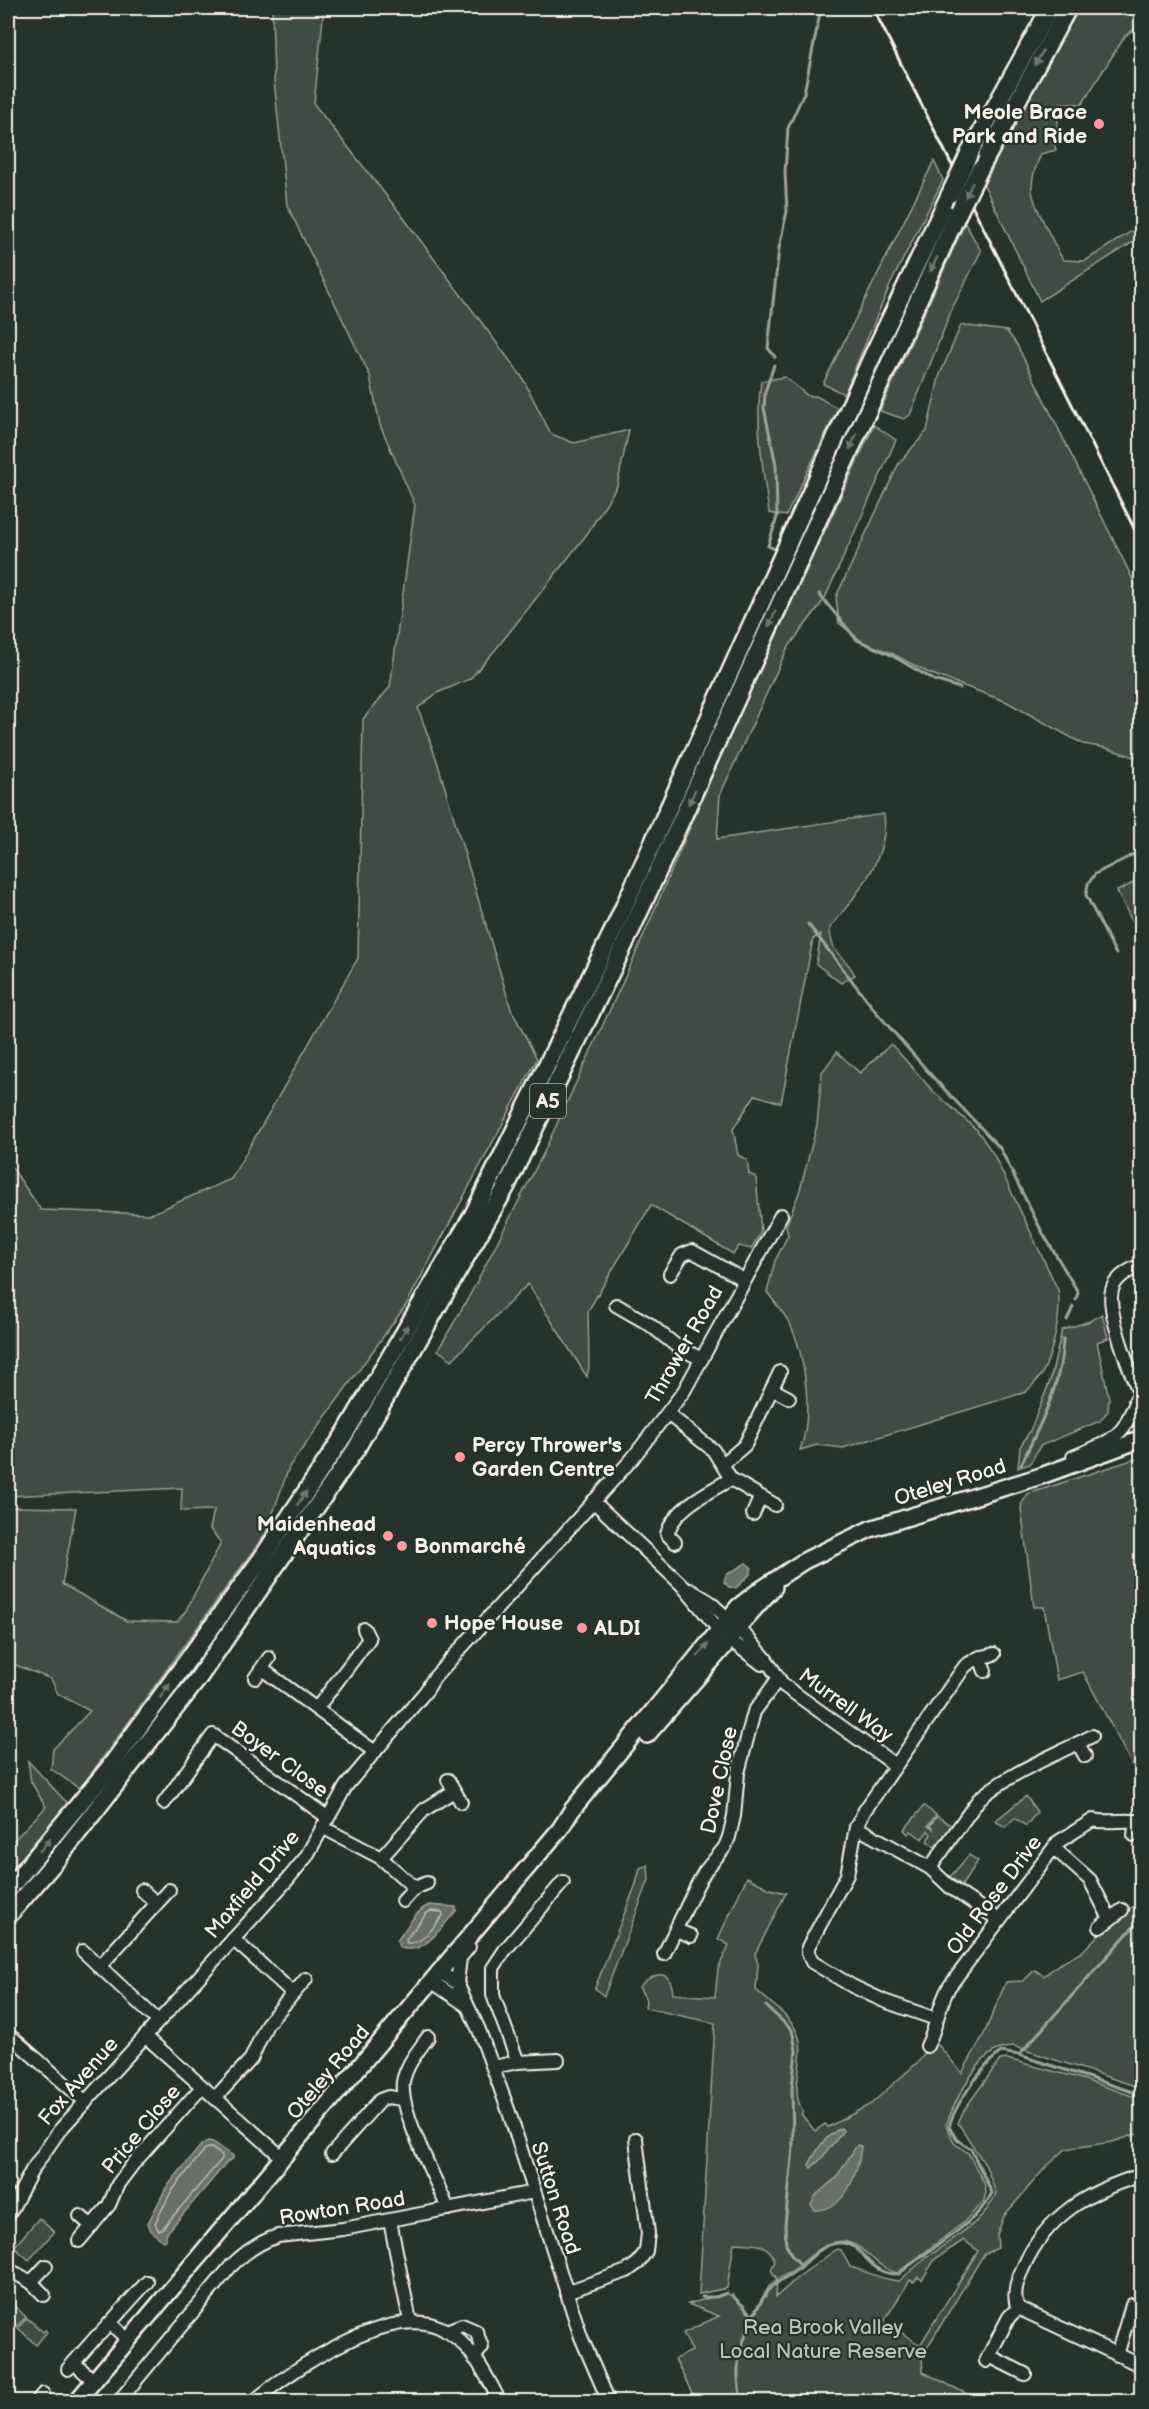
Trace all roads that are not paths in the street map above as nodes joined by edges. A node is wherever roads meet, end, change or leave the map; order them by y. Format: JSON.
{"nodes":[{"id":1,"x":1050,"y":8,"type":"edge"},
{"id":2,"x":1068,"y":8,"type":"edge"},
{"id":3,"x":781,"y":1215,"type":"dead end"},
{"id":4,"x":1134,"y":1268,"type":"dead end"},
{"id":5,"x":670,"y":1274,"type":"dead end"},
{"id":6,"x":744,"y":1280,"type":"junction"},
{"id":7,"x":616,"y":1305,"type":"dead end"},
{"id":8,"x":702,"y":1359,"type":"junction"},
{"id":9,"x":780,"y":1372,"type":"dead end"},
{"id":10,"x":1139,"y":1388,"type":"edge"},
{"id":11,"x":772,"y":1389,"type":"junction"},
{"id":12,"x":789,"y":1398,"type":"dead end"},
{"id":13,"x":1138,"y":1402,"type":"edge"},
{"id":14,"x":668,"y":1414,"type":"junction"},
{"id":15,"x":1142,"y":1428,"type":"edge"},
{"id":16,"x":1142,"y":1439,"type":"edge"},
{"id":17,"x":723,"y":1464,"type":"junction"},
{"id":18,"x":1041,"y":1476,"type":"junction"},
{"id":19,"x":731,"y":1479,"type":"junction"},
{"id":20,"x":760,"y":1498,"type":"junction"},
{"id":21,"x":593,"y":1501,"type":"junction"},
{"id":22,"x":775,"y":1505,"type":"dead end"},
{"id":23,"x":753,"y":1514,"type":"dead end"},
{"id":24,"x":667,"y":1537,"type":"dead end"},
{"id":25,"x":729,"y":1629,"type":"junction"},
{"id":26,"x":370,"y":1635,"type":"dead end"},
{"id":27,"x":994,"y":1654,"type":"dead end"},
{"id":28,"x":980,"y":1657,"type":"junction"},
{"id":29,"x":262,"y":1668,"type":"dead end"},
{"id":30,"x":985,"y":1671,"type":"dead end"},
{"id":31,"x":777,"y":1676,"type":"junction"},
{"id":32,"x":316,"y":1708,"type":"junction"},
{"id":33,"x":1092,"y":1736,"type":"dead end"},
{"id":34,"x":1078,"y":1743,"type":"junction"},
{"id":35,"x":375,"y":1752,"type":"junction"},
{"id":36,"x":1085,"y":1756,"type":"dead end"},
{"id":37,"x":895,"y":1765,"type":"junction"},
{"id":38,"x":448,"y":1780,"type":"dead end"},
{"id":39,"x":454,"y":1791,"type":"junction"},
{"id":40,"x":461,"y":1802,"type":"dead end"},
{"id":41,"x":180,"y":1803,"type":"dead end"},
{"id":42,"x":325,"y":1822,"type":"junction"},
{"id":43,"x":1139,"y":1822,"type":"edge"},
{"id":44,"x":856,"y":1827,"type":"junction"},
{"id":45,"x":1134,"y":1835,"type":"dead end"},
{"id":46,"x":1054,"y":1848,"type":"junction"},
{"id":47,"x":381,"y":1858,"type":"junction"},
{"id":48,"x":930,"y":1868,"type":"junction"},
{"id":49,"x":561,"y":1889,"type":"dead end"},
{"id":50,"x":8,"y":1890,"type":"edge"},
{"id":51,"x":142,"y":1890,"type":"dead end"},
{"id":52,"x":169,"y":1890,"type":"dead end"},
{"id":53,"x":501,"y":1899,"type":"junction"},
{"id":54,"x":403,"y":1901,"type":"dead end"},
{"id":55,"x":156,"y":1903,"type":"junction"},
{"id":56,"x":1122,"y":1910,"type":"dead end"},
{"id":57,"x":8,"y":1916,"type":"edge"},
{"id":58,"x":999,"y":1920,"type":"junction"},
{"id":59,"x":676,"y":1930,"type":"junction"},
{"id":60,"x":691,"y":1936,"type":"dead end"},
{"id":61,"x":233,"y":1939,"type":"junction"},
{"id":62,"x":83,"y":1952,"type":"dead end"},
{"id":63,"x":664,"y":1954,"type":"dead end"},
{"id":64,"x":99,"y":1967,"type":"junction"},
{"id":65,"x":434,"y":1976,"type":"junction"},
{"id":66,"x":306,"y":1979,"type":"dead end"},
{"id":67,"x":458,"y":1983,"type":"junction"},
{"id":68,"x":292,"y":1993,"type":"junction"},
{"id":69,"x":466,"y":2006,"type":"junction"},
{"id":70,"x":936,"y":2019,"type":"junction"},
{"id":71,"x":158,"y":2021,"type":"junction"},
{"id":72,"x":8,"y":2034,"type":"edge"},
{"id":73,"x":145,"y":2036,"type":"junction"},
{"id":74,"x":428,"y":2037,"type":"dead end"},
{"id":75,"x":927,"y":2046,"type":"dead end"},
{"id":76,"x":545,"y":2060,"type":"junction"},
{"id":77,"x":558,"y":2060,"type":"dead end"},
{"id":78,"x":518,"y":2062,"type":"junction"},
{"id":79,"x":493,"y":2067,"type":"junction"},
{"id":80,"x":547,"y":2073,"type":"dead end"},
{"id":81,"x":202,"y":2087,"type":"junction"},
{"id":82,"x":215,"y":2098,"type":"junction"},
{"id":83,"x":402,"y":2099,"type":"junction"},
{"id":84,"x":86,"y":2102,"type":"junction"},
{"id":85,"x":635,"y":2140,"type":"dead end"},
{"id":86,"x":332,"y":2154,"type":"dead end"},
{"id":87,"x":283,"y":2158,"type":"junction"},
{"id":88,"x":1142,"y":2175,"type":"edge"},
{"id":89,"x":534,"y":2192,"type":"junction"},
{"id":90,"x":448,"y":2209,"type":"junction"},
{"id":91,"x":8,"y":2216,"type":"edge"},
{"id":92,"x":80,"y":2216,"type":"dead end"},
{"id":93,"x":390,"y":2221,"type":"junction"},
{"id":94,"x":92,"y":2226,"type":"junction"},
{"id":95,"x":79,"y":2241,"type":"dead end"},
{"id":96,"x":46,"y":2266,"type":"dead end"},
{"id":97,"x":8,"y":2269,"type":"edge"},
{"id":98,"x":31,"y":2282,"type":"junction"},
{"id":99,"x":147,"y":2282,"type":"dead end"},
{"id":100,"x":566,"y":2292,"type":"junction"},
{"id":101,"x":44,"y":2295,"type":"dead end"},
{"id":102,"x":1132,"y":2305,"type":"dead end"},
{"id":103,"x":1018,"y":2308,"type":"junction"},
{"id":104,"x":1128,"y":2318,"type":"junction"},
{"id":105,"x":410,"y":2321,"type":"junction"},
{"id":106,"x":1142,"y":2321,"type":"edge"},
{"id":107,"x":110,"y":2323,"type":"junction"},
{"id":108,"x":446,"y":2331,"type":"junction"},
{"id":109,"x":127,"y":2340,"type":"junction"},
{"id":110,"x":1117,"y":2355,"type":"junction"},
{"id":111,"x":474,"y":2358,"type":"junction"},
{"id":112,"x":1142,"y":2366,"type":"edge"},
{"id":113,"x":1025,"y":2374,"type":"dead end"},
{"id":114,"x":93,"y":2380,"type":"junction"},
{"id":115,"x":76,"y":2402,"type":"edge"},
{"id":116,"x":118,"y":2402,"type":"edge"},
{"id":117,"x":253,"y":2402,"type":"edge"},
{"id":118,"x":500,"y":2402,"type":"edge"},
{"id":119,"x":609,"y":2402,"type":"edge"}],
"edges":[{"from":50,"to":1,"type":"highway","number":"A5","one_way":true,"bridge":true},
{"from":2,"to":57,"type":"highway","number":"A5","one_way":true,"bridge":true},
{"from":3,"to":6,"type":"street","name":"Thrower Road"},
{"from":4,"to":10,"type":"street"},
{"from":5,"to":6,"type":"street"},
{"from":6,"to":8,"type":"street","name":"Thrower Road"},
{"from":7,"to":8,"type":"street"},
{"from":8,"to":14,"type":"street","name":"Thrower Road"},
{"from":9,"to":11,"type":"street"},
{"from":10,"to":13,"type":"street"},
{"from":11,"to":12,"type":"street"},
{"from":11,"to":17,"type":"street"},
{"from":13,"to":15,"type":"street"},
{"from":13,"to":18,"type":"street"},
{"from":14,"to":17,"type":"street"},
{"from":14,"to":21,"type":"street","name":"Thrower Road"},
{"from":16,"to":18,"type":"main road","name":"Oteley Road"},
{"from":17,"to":19,"type":"street"},
{"from":18,"to":25,"type":"main road","name":"Oteley Road"},
{"from":19,"to":20,"type":"street"},
{"from":19,"to":24,"type":"street"},
{"from":20,"to":22,"type":"street"},
{"from":20,"to":23,"type":"street"},
{"from":21,"to":25,"type":"street"},
{"from":21,"to":35,"type":"street","name":"Maxfield Drive"},
{"from":25,"to":31,"type":"street","name":"Murrell Way"},
{"from":25,"to":53,"type":"main road","name":"Oteley Road"},
{"from":26,"to":32,"type":"street"},
{"from":27,"to":28,"type":"street","name":"Murrell Way"},
{"from":28,"to":30,"type":"street"},
{"from":28,"to":37,"type":"street","name":"Murrell Way"},
{"from":29,"to":32,"type":"street"},
{"from":31,"to":37,"type":"street","name":"Murrell Way"},
{"from":31,"to":59,"type":"street","name":"Dove Close"},
{"from":32,"to":35,"type":"street"},
{"from":33,"to":34,"type":"street"},
{"from":34,"to":36,"type":"street"},
{"from":34,"to":48,"type":"street"},
{"from":35,"to":42,"type":"street","name":"Maxfield Drive"},
{"from":37,"to":44,"type":"street","name":"Murrell Way"},
{"from":38,"to":39,"type":"street"},
{"from":39,"to":40,"type":"street"},
{"from":39,"to":47,"type":"street"},
{"from":41,"to":42,"type":"street","name":"Boyer Close"},
{"from":42,"to":47,"type":"street"},
{"from":42,"to":61,"type":"street","name":"Maxfield Drive"},
{"from":43,"to":45,"type":"street"},
{"from":43,"to":46,"type":"street","name":"Old Rose Drive"},
{"from":44,"to":48,"type":"street"},
{"from":44,"to":70,"type":"street","name":"Murrell Way"},
{"from":46,"to":56,"type":"street"},
{"from":46,"to":58,"type":"street","name":"Old Rose Drive"},
{"from":47,"to":54,"type":"street"},
{"from":48,"to":58,"type":"street"},
{"from":49,"to":78,"type":"street"},
{"from":51,"to":55,"type":"street"},
{"from":52,"to":55,"type":"street"},
{"from":53,"to":65,"type":"main road","name":"Oteley Road"},
{"from":53,"to":67,"type":"street"},
{"from":55,"to":64,"type":"street"},
{"from":58,"to":70,"type":"street","name":"Old Rose Drive"},
{"from":59,"to":60,"type":"street"},
{"from":59,"to":63,"type":"street","name":"Dove Close"},
{"from":61,"to":68,"type":"street"},
{"from":61,"to":71,"type":"street","name":"Maxfield Drive"},
{"from":62,"to":64,"type":"street"},
{"from":64,"to":71,"type":"street"},
{"from":65,"to":67,"type":"street"},
{"from":65,"to":69,"type":"street","name":"Sutton Road"},
{"from":65,"to":87,"type":"main road","name":"Oteley Road"},
{"from":66,"to":68,"type":"street"},
{"from":67,"to":69,"type":"street","name":"Sutton Road"},
{"from":68,"to":82,"type":"street"},
{"from":69,"to":79,"type":"street","name":"Sutton Road"},
{"from":70,"to":75,"type":"street","name":"Old Rose Drive"},
{"from":71,"to":73,"type":"street","name":"Maxfield Drive"},
{"from":72,"to":84,"type":"street"},
{"from":73,"to":81,"type":"street"},
{"from":73,"to":84,"type":"street","name":"Fox Avenue"},
{"from":74,"to":83,"type":"street"},
{"from":76,"to":77,"type":"street"},
{"from":76,"to":78,"type":"street"},
{"from":76,"to":80,"type":"street"},
{"from":78,"to":79,"type":"street"},
{"from":79,"to":89,"type":"street","name":"Sutton Road"},
{"from":81,"to":82,"type":"street"},
{"from":81,"to":94,"type":"street","name":"Price Close"},
{"from":82,"to":87,"type":"street"},
{"from":83,"to":86,"type":"street"},
{"from":83,"to":90,"type":"street"},
{"from":84,"to":91,"type":"street","name":"Fox Avenue"},
{"from":85,"to":100,"type":"street"},
{"from":87,"to":109,"type":"main road","name":"Oteley Road"},
{"from":88,"to":103,"type":"street"},
{"from":89,"to":90,"type":"street","name":"Rowton Road"},
{"from":89,"to":100,"type":"street","name":"Sutton Road"},
{"from":90,"to":93,"type":"street","name":"Rowton Road"},
{"from":92,"to":94,"type":"street"},
{"from":93,"to":105,"type":"street"},
{"from":93,"to":116,"type":"street","name":"Rowton Road"},
{"from":94,"to":95,"type":"street","name":"Price Close"},
{"from":96,"to":98,"type":"street"},
{"from":97,"to":98,"type":"street"},
{"from":98,"to":101,"type":"street"},
{"from":99,"to":107,"type":"street"},
{"from":100,"to":119,"type":"street","name":"Sutton Road"},
{"from":102,"to":104,"type":"street"},
{"from":103,"to":110,"type":"street"},
{"from":103,"to":113,"type":"street"},
{"from":104,"to":106,"type":"street"},
{"from":104,"to":110,"type":"street"},
{"from":105,"to":108,"type":"street"},
{"from":105,"to":117,"type":"street"},
{"from":107,"to":109,"type":"street"},
{"from":107,"to":114,"type":"street"},
{"from":108,"to":111,"type":"street"},
{"from":108,"to":111,"type":"street"},
{"from":109,"to":114,"type":"main road","name":"Oteley Road"},
{"from":110,"to":112,"type":"street"},
{"from":111,"to":118,"type":"street"},
{"from":114,"to":115,"type":"main road","name":"Oteley Road"}]}
